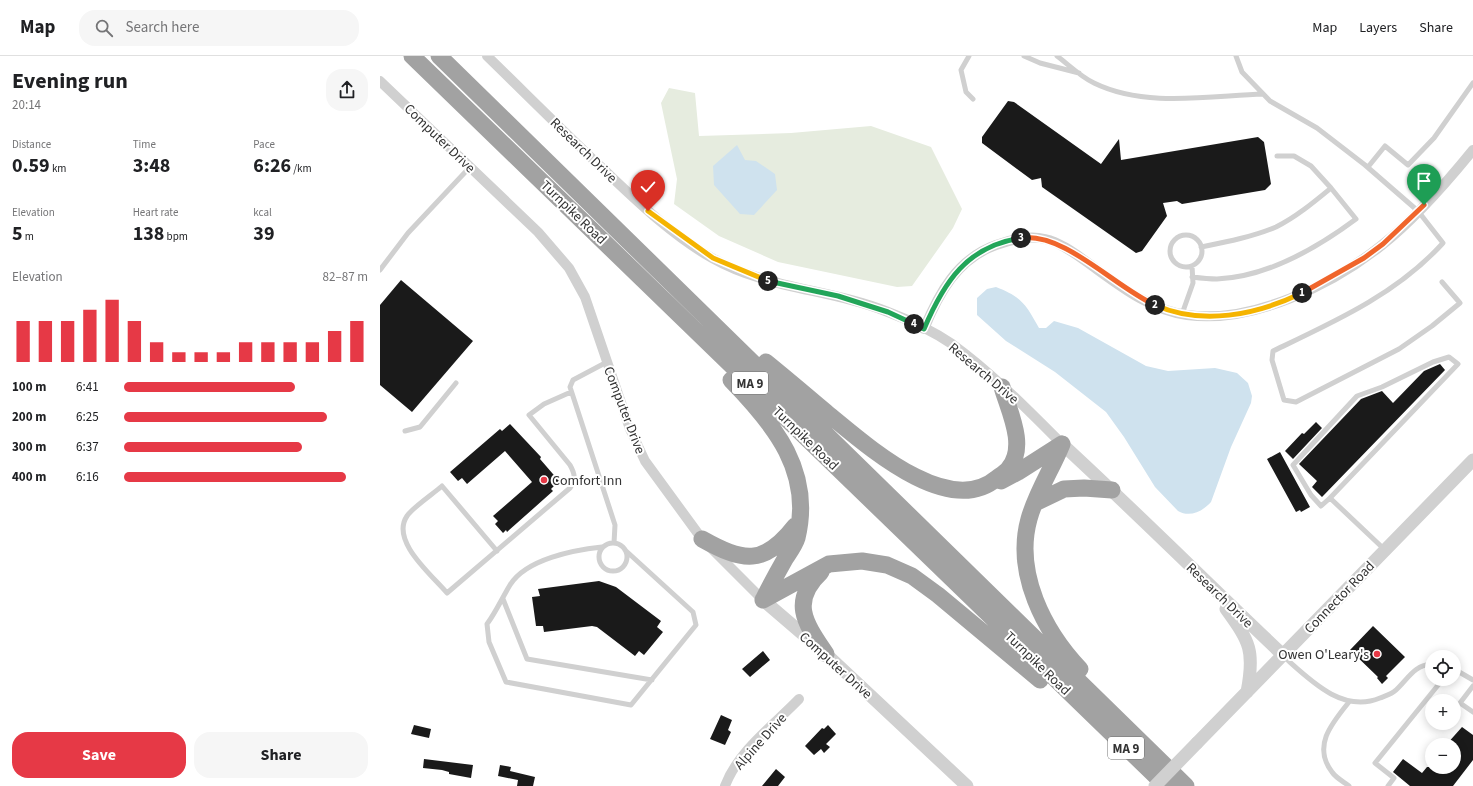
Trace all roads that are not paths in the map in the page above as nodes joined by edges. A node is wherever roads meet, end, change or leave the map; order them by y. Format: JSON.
{"nodes":[{"id":1,"x":412,"y":56,"type":"edge"},
{"id":2,"x":439,"y":56,"type":"edge"},
{"id":3,"x":487,"y":56,"type":"edge"},
{"id":4,"x":969,"y":56,"type":"edge"},
{"id":5,"x":1024,"y":56,"type":"edge"},
{"id":6,"x":1057,"y":56,"type":"edge"},
{"id":7,"x":1236,"y":56,"type":"edge"},
{"id":8,"x":1082,"y":74,"type":"junction"},
{"id":9,"x":380,"y":81,"type":"edge"},
{"id":10,"x":1473,"y":84,"type":"edge"},
{"id":11,"x":1263,"y":94,"type":"junction"},
{"id":12,"x":973,"y":99,"type":"dead end"},
{"id":13,"x":1473,"y":150,"type":"edge"},
{"id":14,"x":511,"y":151,"type":"junction"},
{"id":15,"x":1277,"y":156,"type":"dead end"},
{"id":16,"x":470,"y":167,"type":"junction"},
{"id":17,"x":1368,"y":167,"type":"junction"},
{"id":18,"x":1331,"y":188,"type":"junction"},
{"id":19,"x":1418,"y":211,"type":"junction"},
{"id":20,"x":1201,"y":247,"type":"junction"},
{"id":21,"x":651,"y":264,"type":"junction"},
{"id":22,"x":1192,"y":266,"type":"junction"},
{"id":23,"x":380,"y":270,"type":"edge"},
{"id":24,"x":1192,"y":277,"type":"junction"},
{"id":25,"x":1442,"y":282,"type":"dead end"},
{"id":26,"x":1182,"y":314,"type":"junction"},
{"id":27,"x":924,"y":329,"type":"junction"},
{"id":28,"x":607,"y":362,"type":"junction"},
{"id":29,"x":456,"y":383,"type":"dead end"},
{"id":30,"x":1002,"y":387,"type":"junction"},
{"id":31,"x":571,"y":392,"type":"junction"},
{"id":32,"x":405,"y":431,"type":"dead end"},
{"id":33,"x":1062,"y":444,"type":"junction"},
{"id":34,"x":1473,"y":460,"type":"edge"},
{"id":35,"x":989,"y":485,"type":"junction"},
{"id":36,"x":1112,"y":490,"type":"junction"},
{"id":37,"x":1330,"y":498,"type":"junction"},
{"id":38,"x":1034,"y":503,"type":"junction"},
{"id":39,"x":799,"y":521,"type":"junction"},
{"id":40,"x":702,"y":539,"type":"junction"},
{"id":41,"x":614,"y":542,"type":"junction"},
{"id":42,"x":602,"y":547,"type":"junction"},
{"id":43,"x":625,"y":550,"type":"junction"},
{"id":44,"x":1385,"y":550,"type":"junction"},
{"id":45,"x":497,"y":551,"type":"junction"},
{"id":46,"x":829,"y":564,"type":"junction"},
{"id":47,"x":1206,"y":582,"type":"junction"},
{"id":48,"x":503,"y":599,"type":"junction"},
{"id":49,"x":763,"y":600,"type":"junction"},
{"id":50,"x":826,"y":654,"type":"junction"},
{"id":51,"x":1283,"y":655,"type":"junction"},
{"id":52,"x":1425,"y":664,"type":"edge"},
{"id":53,"x":1461,"y":673,"type":"edge"},
{"id":54,"x":652,"y":680,"type":"junction"},
{"id":55,"x":1473,"y":680,"type":"edge"},
{"id":56,"x":1437,"y":686,"type":"edge"},
{"id":57,"x":1473,"y":686,"type":"edge"},
{"id":58,"x":1247,"y":692,"type":"junction"},
{"id":59,"x":799,"y":699,"type":"dead end"},
{"id":60,"x":1349,"y":702,"type":"junction"},
{"id":61,"x":1087,"y":710,"type":"junction"},
{"id":62,"x":1473,"y":712,"type":"edge"},
{"id":63,"x":1118,"y":720,"type":"junction"},
{"id":64,"x":1160,"y":784,"type":"edge"},
{"id":65,"x":725,"y":786,"type":"edge"},
{"id":66,"x":967,"y":786,"type":"edge"},
{"id":67,"x":1186,"y":786,"type":"edge"},
{"id":68,"x":1349,"y":786,"type":"edge"},
{"id":69,"x":1388,"y":786,"type":"edge"}],
"edges":[{"from":1,"to":14,"type":"highway","name":"Turnpike Road","number":"MA 9"},
{"from":2,"to":21,"type":"highway","name":"Turnpike Road","number":"MA 9"},
{"from":3,"to":27,"type":"street","name":"Research Drive"},
{"from":4,"to":12,"type":"lane"},
{"from":5,"to":8,"type":"lane"},
{"from":6,"to":8,"type":"lane"},
{"from":7,"to":11,"type":"lane"},
{"from":8,"to":11,"type":"lane"},
{"from":9,"to":16,"type":"street","name":"Computer Drive"},
{"from":10,"to":17,"type":"lane"},
{"from":11,"to":17,"type":"lane"},
{"from":13,"to":19,"type":"street"},
{"from":14,"to":39,"type":"highway"},
{"from":14,"to":61,"type":"highway","name":"Turnpike Road","number":"MA 9"},
{"from":15,"to":18,"type":"lane"},
{"from":16,"to":23,"type":"lane"},
{"from":16,"to":28,"type":"street","name":"Computer Drive"},
{"from":17,"to":19,"type":"lane"},
{"from":18,"to":20,"type":"lane"},
{"from":18,"to":24,"type":"lane"},
{"from":19,"to":25,"type":"lane"},
{"from":19,"to":26,"type":"street"},
{"from":20,"to":22,"type":"lane"},
{"from":20,"to":22,"type":"lane"},
{"from":21,"to":35,"type":"highway"},
{"from":21,"to":63,"type":"highway","name":"Turnpike Road","number":"MA 9"},
{"from":22,"to":24,"type":"lane"},
{"from":24,"to":26,"type":"lane"},
{"from":26,"to":27,"type":"street"},
{"from":27,"to":30,"type":"street","name":"Research Drive"},
{"from":28,"to":31,"type":"lane"},
{"from":28,"to":40,"type":"street","name":"Computer Drive"},
{"from":29,"to":32,"type":"lane"},
{"from":30,"to":33,"type":"street","name":"Research Drive"},
{"from":30,"to":35,"type":"highway"},
{"from":31,"to":41,"type":"lane"},
{"from":31,"to":45,"type":"lane"},
{"from":33,"to":35,"type":"highway"},
{"from":33,"to":36,"type":"street","name":"Research Drive"},
{"from":33,"to":38,"type":"highway"},
{"from":34,"to":44,"type":"street","name":"Connector Road"},
{"from":36,"to":38,"type":"highway"},
{"from":36,"to":47,"type":"street","name":"Research Drive"},
{"from":37,"to":37,"type":"lane"},
{"from":37,"to":44,"type":"lane"},
{"from":38,"to":63,"type":"highway"},
{"from":39,"to":40,"type":"highway"},
{"from":39,"to":49,"type":"highway"},
{"from":40,"to":49,"type":"street","name":"Computer Drive"},
{"from":41,"to":42,"type":"lane"},
{"from":41,"to":43,"type":"lane"},
{"from":42,"to":43,"type":"lane"},
{"from":42,"to":48,"type":"lane"},
{"from":43,"to":54,"type":"lane"},
{"from":44,"to":51,"type":"street","name":"Connector Road"},
{"from":45,"to":45,"type":"lane"},
{"from":46,"to":49,"type":"highway"},
{"from":46,"to":50,"type":"highway"},
{"from":46,"to":61,"type":"highway"},
{"from":47,"to":51,"type":"street","name":"Research Drive"},
{"from":47,"to":58,"type":"street"},
{"from":48,"to":54,"type":"lane"},
{"from":48,"to":54,"type":"lane"},
{"from":49,"to":50,"type":"street","name":"Computer Drive"},
{"from":50,"to":66,"type":"street","name":"Computer Drive"},
{"from":51,"to":58,"type":"street","name":"Connector Road"},
{"from":51,"to":60,"type":"lane"},
{"from":52,"to":60,"type":"lane"},
{"from":53,"to":55,"type":"lane"},
{"from":56,"to":69,"type":"lane"},
{"from":57,"to":62,"type":"lane"},
{"from":58,"to":64,"type":"street","name":"Connector Road","bridge":true},
{"from":59,"to":65,"type":"street","name":"Alpine Drive"},
{"from":60,"to":68,"type":"lane"},
{"from":61,"to":64,"type":"highway","name":"Turnpike Road","number":"MA 9"},
{"from":63,"to":67,"type":"highway","name":"Turnpike Road","number":"MA 9"}]}
